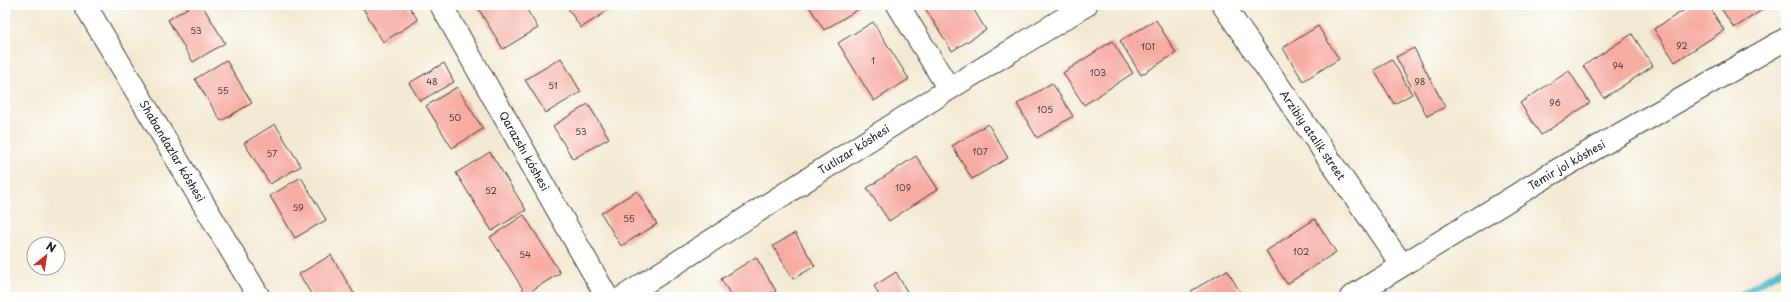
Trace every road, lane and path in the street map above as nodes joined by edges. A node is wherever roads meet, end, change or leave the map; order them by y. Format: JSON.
{"nodes":[{"id":1,"x":85,"y":5,"type":"edge"},
{"id":2,"x":442,"y":5,"type":"edge"},
{"id":3,"x":898,"y":5,"type":"edge"},
{"id":4,"x":1086,"y":5,"type":"edge"},
{"id":5,"x":1223,"y":5,"type":"edge"},
{"id":6,"x":1786,"y":40,"type":"edge"},
{"id":7,"x":949,"y":89,"type":"junction"},
{"id":8,"x":1402,"y":265,"type":"junction"},
{"id":9,"x":259,"y":297,"type":"edge"},
{"id":10,"x":607,"y":297,"type":"edge"},
{"id":11,"x":623,"y":297,"type":"edge"},
{"id":12,"x":1351,"y":297,"type":"edge"}],
"edges":[{"from":1,"to":9,"type":"street","name":"Shabandazlar kóshesi"},
{"from":2,"to":10,"type":"street","name":"Qarazshı kóshesi"},
{"from":3,"to":7,"type":"street"},
{"from":4,"to":7,"type":"street","name":"Tutlızar kóshesi"},
{"from":5,"to":8,"type":"street","name":"Arzibiy atalik street"},
{"from":6,"to":8,"type":"street","name":"Temir jol kóshesi"},
{"from":7,"to":11,"type":"street","name":"Tutlızar kóshesi"},
{"from":8,"to":12,"type":"street","name":"Temir jol kóshesi"}]}
